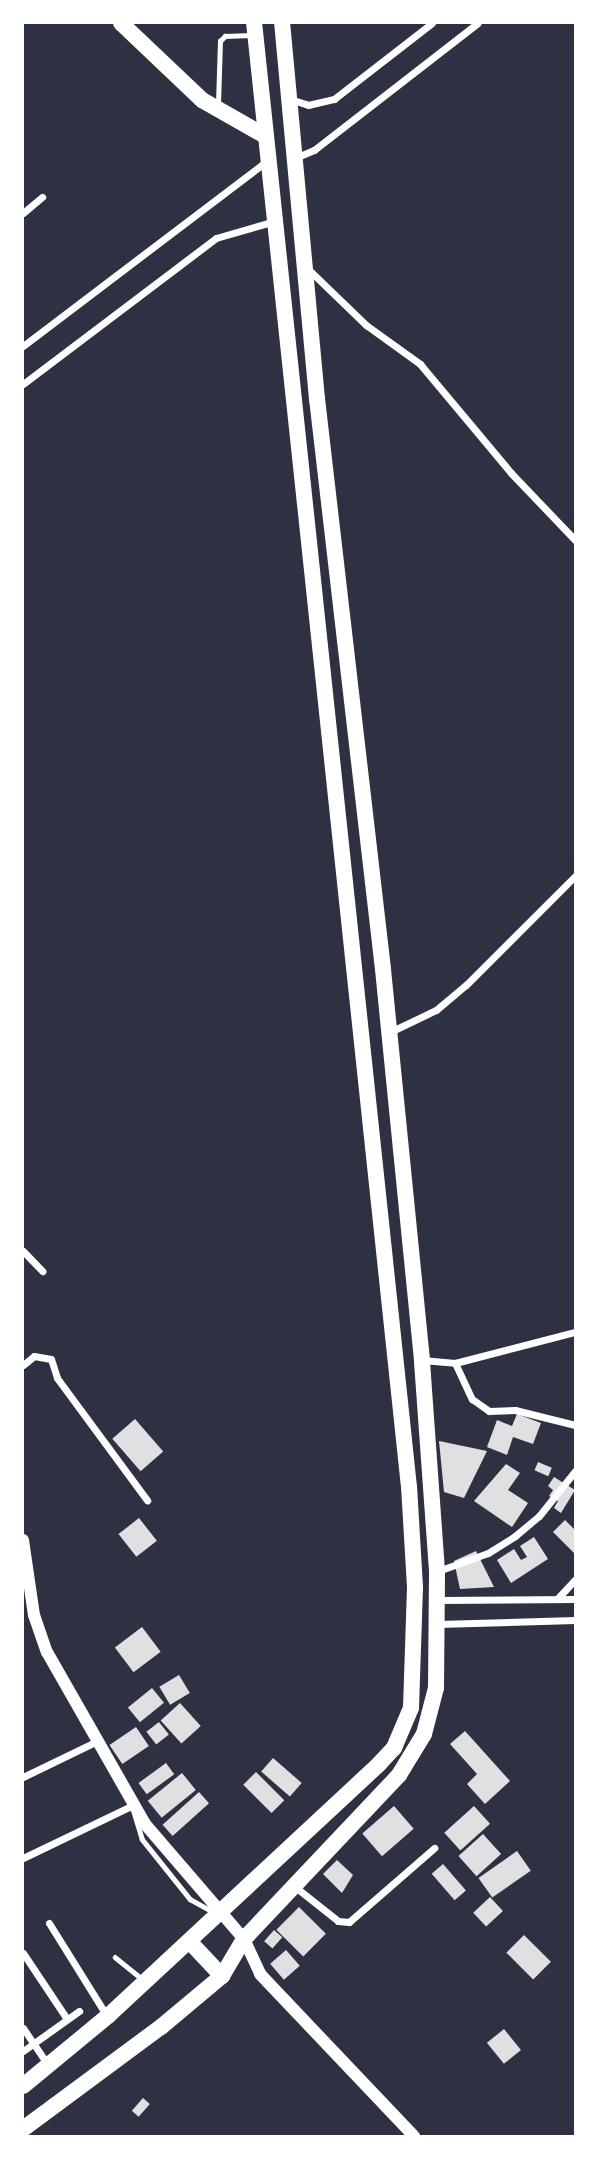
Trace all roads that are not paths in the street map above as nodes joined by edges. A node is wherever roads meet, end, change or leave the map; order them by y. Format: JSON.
{"nodes":[{"id":1,"x":121,"y":23,"type":"edge"},
{"id":2,"x":282,"y":23,"type":"edge"},
{"id":3,"x":432,"y":23,"type":"edge"},
{"id":4,"x":478,"y":23,"type":"edge"},
{"id":5,"x":254,"y":29,"type":"edge"},
{"id":6,"x":290,"y":99,"type":"junction"},
{"id":7,"x":219,"y":112,"type":"junction"},
{"id":8,"x":265,"y":136,"type":"junction"},
{"id":9,"x":295,"y":158,"type":"junction"},
{"id":10,"x":268,"y":160,"type":"junction"},
{"id":11,"x":42,"y":197,"type":"dead end"},
{"id":12,"x":23,"y":214,"type":"edge"},
{"id":13,"x":275,"y":220,"type":"junction"},
{"id":14,"x":305,"y":266,"type":"junction"},
{"id":15,"x":23,"y":346,"type":"edge"},
{"id":16,"x":23,"y":384,"type":"edge"},
{"id":17,"x":575,"y":540,"type":"edge"},
{"id":18,"x":575,"y":876,"type":"edge"},
{"id":19,"x":383,"y":969,"type":"junction"},
{"id":20,"x":356,"y":979,"type":"junction"},
{"id":21,"x":389,"y":1032,"type":"junction"},
{"id":22,"x":23,"y":1251,"type":"edge"},
{"id":23,"x":42,"y":1271,"type":"dead end"},
{"id":24,"x":575,"y":1332,"type":"edge"},
{"id":25,"x":422,"y":1360,"type":"junction"},
{"id":26,"x":455,"y":1363,"type":"junction"},
{"id":27,"x":23,"y":1364,"type":"edge"},
{"id":28,"x":575,"y":1425,"type":"edge"},
{"id":29,"x":575,"y":1471,"type":"edge"},
{"id":30,"x":147,"y":1500,"type":"dead end"},
{"id":31,"x":23,"y":1540,"type":"edge"},
{"id":32,"x":25,"y":1558,"type":"edge"},
{"id":33,"x":437,"y":1571,"type":"junction"},
{"id":34,"x":575,"y":1580,"type":"edge"},
{"id":35,"x":575,"y":1599,"type":"edge"},
{"id":36,"x":438,"y":1600,"type":"junction"},
{"id":37,"x":556,"y":1600,"type":"junction"},
{"id":38,"x":575,"y":1620,"type":"edge"},
{"id":39,"x":438,"y":1624,"type":"junction"},
{"id":40,"x":95,"y":1741,"type":"junction"},
{"id":41,"x":23,"y":1777,"type":"edge"},
{"id":42,"x":133,"y":1805,"type":"junction"},
{"id":43,"x":434,"y":1848,"type":"dead end"},
{"id":44,"x":23,"y":1858,"type":"edge"},
{"id":45,"x":294,"y":1885,"type":"junction"},
{"id":46,"x":219,"y":1913,"type":"junction"},
{"id":47,"x":49,"y":1923,"type":"dead end"},
{"id":48,"x":244,"y":1938,"type":"junction"},
{"id":49,"x":189,"y":1941,"type":"junction"},
{"id":50,"x":23,"y":1954,"type":"edge"},
{"id":51,"x":115,"y":1957,"type":"dead end"},
{"id":52,"x":222,"y":1976,"type":"junction"},
{"id":53,"x":146,"y":1982,"type":"junction"},
{"id":54,"x":79,"y":2011,"type":"dead end"},
{"id":55,"x":108,"y":2016,"type":"junction"},
{"id":56,"x":67,"y":2019,"type":"junction"},
{"id":57,"x":23,"y":2028,"type":"edge"},
{"id":58,"x":33,"y":2043,"type":"junction"},
{"id":59,"x":23,"y":2051,"type":"edge"},
{"id":60,"x":48,"y":2066,"type":"junction"},
{"id":61,"x":23,"y":2086,"type":"edge"},
{"id":62,"x":23,"y":2129,"type":"edge"},
{"id":63,"x":414,"y":2136,"type":"edge"}],
"edges":[{"from":1,"to":7,"type":"main road"},
{"from":2,"to":6,"type":"main road"},
{"from":3,"to":6,"type":"street"},
{"from":4,"to":9,"type":"street"},
{"from":5,"to":7,"type":"lane"},
{"from":5,"to":8,"type":"main road"},
{"from":6,"to":9,"type":"main road"},
{"from":7,"to":8,"type":"main road"},
{"from":8,"to":10,"type":"main road"},
{"from":9,"to":14,"type":"main road"},
{"from":10,"to":13,"type":"main road"},
{"from":10,"to":15,"type":"street"},
{"from":11,"to":12,"type":"street"},
{"from":13,"to":16,"type":"street"},
{"from":13,"to":20,"type":"main road"},
{"from":14,"to":17,"type":"street"},
{"from":14,"to":19,"type":"main road"},
{"from":18,"to":21,"type":"street"},
{"from":19,"to":20,"type":"main road"},
{"from":19,"to":21,"type":"main road"},
{"from":20,"to":46,"type":"main road"},
{"from":21,"to":25,"type":"main road"},
{"from":22,"to":23,"type":"street"},
{"from":24,"to":26,"type":"street"},
{"from":25,"to":26,"type":"street"},
{"from":25,"to":33,"type":"main road"},
{"from":26,"to":28,"type":"street"},
{"from":27,"to":30,"type":"street"},
{"from":29,"to":33,"type":"street"},
{"from":31,"to":32,"type":"street"},
{"from":32,"to":40,"type":"street"},
{"from":33,"to":36,"type":"main road"},
{"from":34,"to":37,"type":"street"},
{"from":35,"to":37,"type":"street"},
{"from":36,"to":37,"type":"street"},
{"from":36,"to":39,"type":"main road"},
{"from":38,"to":39,"type":"street"},
{"from":39,"to":45,"type":"main road"},
{"from":40,"to":41,"type":"street"},
{"from":40,"to":42,"type":"street"},
{"from":42,"to":44,"type":"street"},
{"from":42,"to":46,"type":"street"},
{"from":43,"to":45,"type":"street"},
{"from":45,"to":48,"type":"main road"},
{"from":46,"to":48,"type":"street"},
{"from":46,"to":49,"type":"main road"},
{"from":47,"to":55,"type":"street"},
{"from":48,"to":52,"type":"main road"},
{"from":48,"to":63,"type":"street"},
{"from":49,"to":52,"type":"main road"},
{"from":49,"to":53,"type":"main road"},
{"from":50,"to":56,"type":"street"},
{"from":51,"to":53,"type":"lane"},
{"from":52,"to":62,"type":"main road"},
{"from":53,"to":55,"type":"main road"},
{"from":54,"to":56,"type":"street"},
{"from":55,"to":60,"type":"main road"},
{"from":56,"to":58,"type":"street"},
{"from":57,"to":58,"type":"street"},
{"from":58,"to":59,"type":"street"},
{"from":58,"to":60,"type":"street"},
{"from":60,"to":61,"type":"main road"}]}
